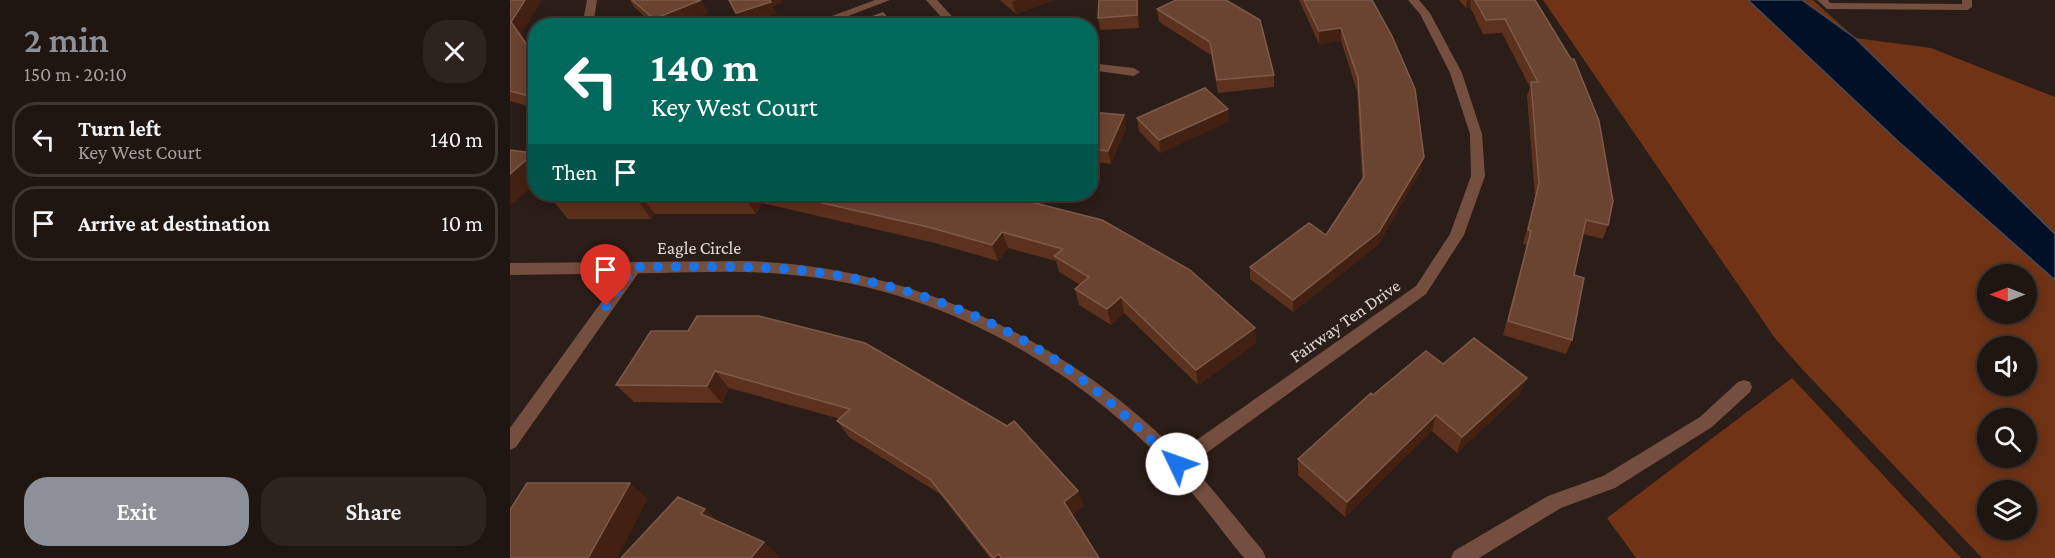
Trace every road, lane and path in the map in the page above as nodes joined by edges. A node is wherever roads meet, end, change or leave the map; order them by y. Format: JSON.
{"nodes":[{"id":1,"x":592,"y":0,"type":"edge"},
{"id":2,"x":885,"y":0,"type":"edge"},
{"id":3,"x":931,"y":0,"type":"edge"},
{"id":4,"x":1413,"y":0,"type":"edge"},
{"id":5,"x":1822,"y":0,"type":"edge"},
{"id":6,"x":1968,"y":0,"type":"edge"},
{"id":7,"x":589,"y":18,"type":"edge"},
{"id":8,"x":833,"y":18,"type":"edge"},
{"id":9,"x":948,"y":18,"type":"edge"},
{"id":10,"x":1098,"y":67,"type":"edge"},
{"id":11,"x":1134,"y":72,"type":"dead end"},
{"id":12,"x":634,"y":267,"type":"junction"},
{"id":13,"x":510,"y":269,"type":"edge"},
{"id":14,"x":1744,"y":387,"type":"dead end"},
{"id":15,"x":510,"y":442,"type":"edge"},
{"id":16,"x":1177,"y":464,"type":"junction"},
{"id":17,"x":1256,"y":558,"type":"edge"},
{"id":18,"x":1461,"y":558,"type":"edge"}],
"edges":[{"from":1,"to":7,"type":"street"},
{"from":2,"to":8,"type":"street"},
{"from":3,"to":9,"type":"street"},
{"from":4,"to":16,"type":"street","name":"Fairway Ten Drive"},
{"from":5,"to":6,"type":"street"},
{"from":10,"to":11,"type":"street"},
{"from":12,"to":13,"type":"street","name":"Eagle Circle"},
{"from":12,"to":15,"type":"street"},
{"from":12,"to":16,"type":"street","name":"Eagle Circle"},
{"from":14,"to":18,"type":"street"},
{"from":16,"to":17,"type":"street","name":"Eagle Circle"}]}
